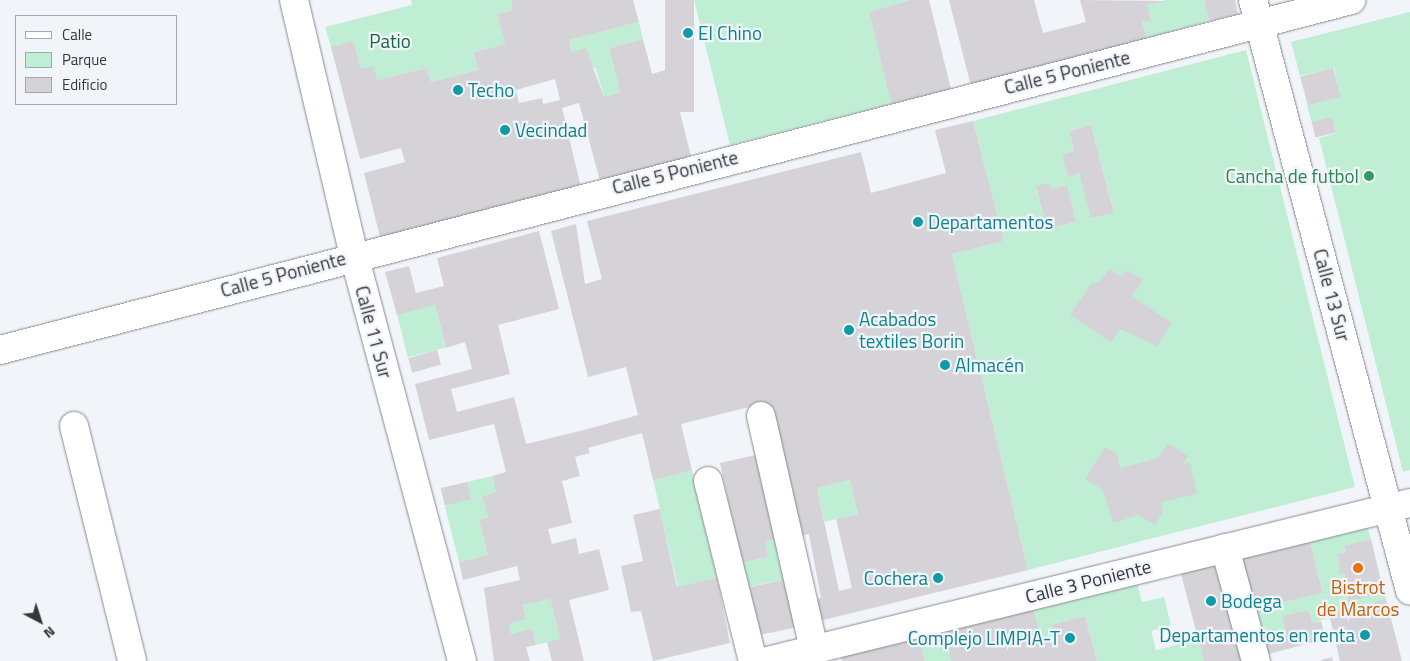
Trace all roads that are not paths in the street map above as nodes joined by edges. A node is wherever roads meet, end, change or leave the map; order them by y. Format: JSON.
{"nodes":[{"id":1,"x":294,"y":0,"type":"edge"},
{"id":2,"x":1351,"y":0,"type":"edge"},
{"id":3,"x":1256,"y":12,"type":"edge"},
{"id":4,"x":354,"y":255,"type":"junction"},
{"id":5,"x":0,"y":350,"type":"edge"},
{"id":6,"x":761,"y":416,"type":"dead end"},
{"id":7,"x":74,"y":426,"type":"dead end"},
{"id":8,"x":708,"y":481,"type":"dead end"},
{"id":9,"x":1400,"y":506,"type":"edge"},
{"id":10,"x":1225,"y":548,"type":"junction"},
{"id":11,"x":1410,"y":590,"type":"edge"},
{"id":12,"x":814,"y":649,"type":"junction"},
{"id":13,"x":132,"y":661,"type":"edge"},
{"id":14,"x":462,"y":661,"type":"edge"},
{"id":15,"x":753,"y":661,"type":"edge"},
{"id":16,"x":767,"y":661,"type":"edge"},
{"id":17,"x":1256,"y":661,"type":"edge"}],
"edges":[{"from":1,"to":4,"type":"street","name":"Calle 11 Sur"},
{"from":2,"to":3,"type":"street","name":"Calle 5 Poniente"},
{"from":3,"to":4,"type":"street","name":"Calle 5 Poniente"},
{"from":3,"to":9,"type":"street","name":"Calle 13 Sur"},
{"from":4,"to":5,"type":"street","name":"Calle 5 Poniente"},
{"from":4,"to":14,"type":"street","name":"Calle 11 Sur"},
{"from":6,"to":12,"type":"street"},
{"from":7,"to":13,"type":"street"},
{"from":8,"to":15,"type":"street"},
{"from":9,"to":10,"type":"street","name":"Calle 3 Poniente"},
{"from":9,"to":11,"type":"street","name":"Calle 13 Sur"},
{"from":10,"to":12,"type":"street","name":"Calle 3 Poniente"},
{"from":10,"to":17,"type":"street"},
{"from":12,"to":16,"type":"street","name":"Calle 3 Poniente"}]}
